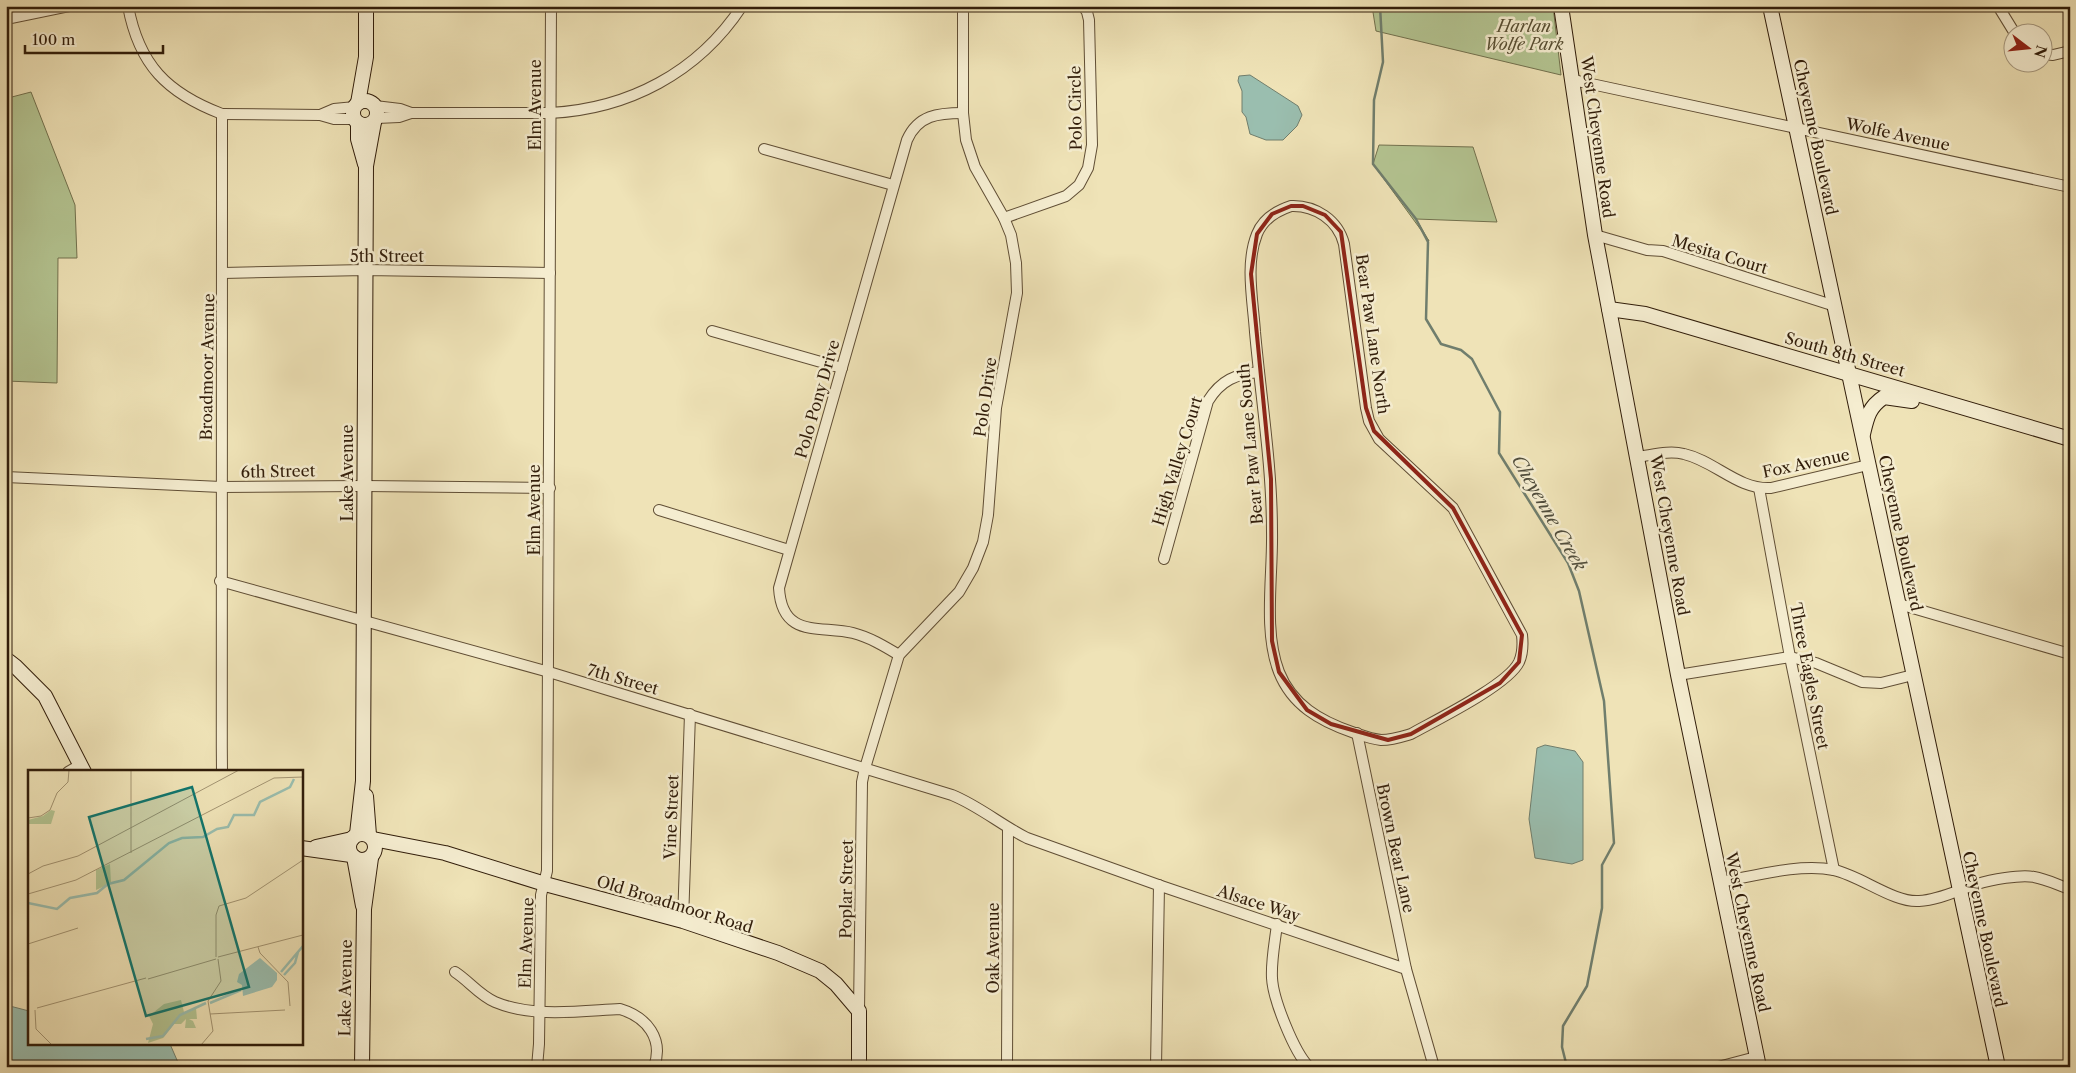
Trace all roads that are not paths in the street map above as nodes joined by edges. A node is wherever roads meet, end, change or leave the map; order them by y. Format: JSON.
{"nodes":[{"id":1,"x":69,"y":6,"type":"edge"},
{"id":2,"x":128,"y":6,"type":"edge"},
{"id":3,"x":366,"y":6,"type":"edge"},
{"id":4,"x":551,"y":6,"type":"edge"},
{"id":5,"x":742,"y":6,"type":"edge"},
{"id":6,"x":963,"y":6,"type":"edge"},
{"id":7,"x":1083,"y":6,"type":"edge"},
{"id":8,"x":1562,"y":6,"type":"edge"},
{"id":9,"x":1770,"y":6,"type":"edge"},
{"id":10,"x":1998,"y":6,"type":"edge"},
{"id":11,"x":6,"y":19,"type":"edge"},
{"id":12,"x":2008,"y":22,"type":"edge"},
{"id":13,"x":2070,"y":50,"type":"edge"},
{"id":14,"x":2054,"y":55,"type":"edge"},
{"id":15,"x":1573,"y":80,"type":"junction"},
{"id":16,"x":365,"y":113,"type":"junction"},
{"id":17,"x":550,"y":113,"type":"junction"},
{"id":18,"x":963,"y":113,"type":"junction"},
{"id":19,"x":222,"y":114,"type":"junction"},
{"id":20,"x":1796,"y":128,"type":"junction"},
{"id":21,"x":764,"y":149,"type":"dead end"},
{"id":22,"x":893,"y":186,"type":"junction"},
{"id":23,"x":2070,"y":187,"type":"edge"},
{"id":24,"x":1280,"y":210,"type":"joint"},
{"id":25,"x":1004,"y":218,"type":"junction"},
{"id":26,"x":1595,"y":235,"type":"junction"},
{"id":27,"x":365,"y":270,"type":"junction"},
{"id":28,"x":550,"y":272,"type":"junction"},
{"id":29,"x":223,"y":273,"type":"junction"},
{"id":30,"x":1835,"y":306,"type":"junction"},
{"id":31,"x":1609,"y":309,"type":"junction"},
{"id":32,"x":712,"y":331,"type":"dead end"},
{"id":33,"x":842,"y":368,"type":"junction"},
{"id":34,"x":1259,"y":372,"type":"junction"},
{"id":35,"x":1849,"y":374,"type":"junction"},
{"id":36,"x":1940,"y":401,"type":"junction"},
{"id":37,"x":1862,"y":437,"type":"junction"},
{"id":38,"x":2070,"y":440,"type":"edge"},
{"id":39,"x":1638,"y":457,"type":"junction"},
{"id":40,"x":1868,"y":465,"type":"junction"},
{"id":41,"x":6,"y":477,"type":"edge"},
{"id":42,"x":364,"y":486,"type":"junction"},
{"id":43,"x":221,"y":487,"type":"junction"},
{"id":44,"x":550,"y":488,"type":"junction"},
{"id":45,"x":1759,"y":488,"type":"junction"},
{"id":46,"x":659,"y":510,"type":"dead end"},
{"id":47,"x":789,"y":550,"type":"junction"},
{"id":48,"x":1164,"y":559,"type":"dead end"},
{"id":49,"x":220,"y":580,"type":"junction"},
{"id":50,"x":1899,"y":604,"type":"junction"},
{"id":51,"x":364,"y":620,"type":"junction"},
{"id":52,"x":2070,"y":654,"type":"edge"},
{"id":53,"x":898,"y":655,"type":"junction"},
{"id":54,"x":1790,"y":657,"type":"junction"},
{"id":55,"x":6,"y":659,"type":"edge"},
{"id":56,"x":548,"y":672,"type":"junction"},
{"id":57,"x":1678,"y":675,"type":"junction"},
{"id":58,"x":1913,"y":675,"type":"junction"},
{"id":59,"x":690,"y":714,"type":"junction"},
{"id":60,"x":1356,"y":733,"type":"junction"},
{"id":61,"x":865,"y":768,"type":"junction"},
{"id":62,"x":77,"y":769,"type":"edge"},
{"id":63,"x":222,"y":770,"type":"edge"},
{"id":64,"x":1008,"y":828,"type":"junction"},
{"id":65,"x":366,"y":843,"type":"junction"},
{"id":66,"x":304,"y":848,"type":"edge"},
{"id":67,"x":353,"y":856,"type":"junction"},
{"id":68,"x":1834,"y":870,"type":"junction"},
{"id":69,"x":1721,"y":882,"type":"junction"},
{"id":70,"x":545,"y":884,"type":"junction"},
{"id":71,"x":1159,"y":886,"type":"junction"},
{"id":72,"x":2070,"y":890,"type":"edge"},
{"id":73,"x":1959,"y":892,"type":"junction"},
{"id":74,"x":364,"y":909,"type":"junction"},
{"id":75,"x":683,"y":921,"type":"junction"},
{"id":76,"x":1277,"y":924,"type":"junction"},
{"id":77,"x":1406,"y":969,"type":"junction"},
{"id":78,"x":455,"y":972,"type":"dead end"},
{"id":79,"x":859,"y":1011,"type":"junction"},
{"id":80,"x":539,"y":1012,"type":"junction"},
{"id":81,"x":1757,"y":1062,"type":"edge"},
{"id":82,"x":362,"y":1067,"type":"edge"},
{"id":83,"x":537,"y":1067,"type":"edge"},
{"id":84,"x":654,"y":1067,"type":"edge"},
{"id":85,"x":859,"y":1067,"type":"edge"},
{"id":86,"x":1007,"y":1067,"type":"edge"},
{"id":87,"x":1156,"y":1067,"type":"edge"},
{"id":88,"x":1309,"y":1067,"type":"edge"},
{"id":89,"x":1434,"y":1067,"type":"edge"},
{"id":90,"x":1718,"y":1067,"type":"edge"},
{"id":91,"x":1998,"y":1067,"type":"edge"}],
"edges":[{"from":1,"to":11,"type":"street"},
{"from":2,"to":19,"type":"street"},
{"from":3,"to":16,"type":"main road","name":"Lake Avenue"},
{"from":4,"to":17,"type":"street","name":"Elm Avenue"},
{"from":5,"to":17,"type":"street"},
{"from":6,"to":18,"type":"street","name":"Polo Drive"},
{"from":7,"to":25,"type":"street","name":"Polo Circle"},
{"from":8,"to":15,"type":"main road","name":"West Cheyenne Road"},
{"from":9,"to":20,"type":"main road","name":"Cheyenne Boulevard"},
{"from":10,"to":12,"type":"street"},
{"from":13,"to":14,"type":"street"},
{"from":15,"to":20,"type":"street","name":"Wolfe Avenue"},
{"from":15,"to":26,"type":"main road","name":"West Cheyenne Road"},
{"from":16,"to":17,"type":"street"},
{"from":16,"to":19,"type":"street"},
{"from":16,"to":27,"type":"main road","name":"Lake Avenue"},
{"from":17,"to":28,"type":"street","name":"Elm Avenue"},
{"from":18,"to":22,"type":"street","name":"Polo Pony Drive"},
{"from":18,"to":25,"type":"street","name":"Polo Drive"},
{"from":19,"to":29,"type":"street","name":"Broadmoor Avenue"},
{"from":20,"to":23,"type":"street","name":"Wolfe Avenue"},
{"from":20,"to":30,"type":"main road","name":"Cheyenne Boulevard"},
{"from":21,"to":22,"type":"street"},
{"from":22,"to":33,"type":"street","name":"Polo Pony Drive"},
{"from":24,"to":34,"type":"street","name":"Bear Paw Lane South"},
{"from":24,"to":60,"type":"street","name":"Bear Paw Lane North"},
{"from":25,"to":53,"type":"street","name":"Polo Drive"},
{"from":26,"to":30,"type":"street","name":"Mesita Court"},
{"from":26,"to":31,"type":"main road","name":"West Cheyenne Road"},
{"from":27,"to":28,"type":"street","name":"5th Street"},
{"from":27,"to":29,"type":"street","name":"5th Street"},
{"from":27,"to":42,"type":"main road","name":"Lake Avenue"},
{"from":28,"to":44,"type":"street","name":"Elm Avenue"},
{"from":29,"to":43,"type":"street","name":"Broadmoor Avenue"},
{"from":30,"to":35,"type":"main road","name":"Cheyenne Boulevard"},
{"from":31,"to":35,"type":"main road","name":"South 8th Street"},
{"from":31,"to":39,"type":"main road","name":"West Cheyenne Road"},
{"from":32,"to":33,"type":"street"},
{"from":33,"to":47,"type":"street","name":"Polo Pony Drive"},
{"from":34,"to":48,"type":"street","name":"High Valley Court"},
{"from":34,"to":60,"type":"street","name":"Bear Paw Lane South"},
{"from":35,"to":36,"type":"main road","name":"South 8th Street"},
{"from":35,"to":37,"type":"main road","name":"Cheyenne Boulevard"},
{"from":36,"to":37,"type":"main road"},
{"from":36,"to":38,"type":"main road","name":"South 8th Street"},
{"from":37,"to":40,"type":"main road","name":"Cheyenne Boulevard"},
{"from":39,"to":45,"type":"street","name":"Fox Avenue"},
{"from":39,"to":57,"type":"main road","name":"West Cheyenne Road"},
{"from":40,"to":45,"type":"street","name":"Fox Avenue"},
{"from":40,"to":50,"type":"main road","name":"Cheyenne Boulevard"},
{"from":41,"to":43,"type":"street","name":"6th Street"},
{"from":42,"to":43,"type":"street","name":"6th Street"},
{"from":42,"to":44,"type":"street","name":"6th Street"},
{"from":42,"to":51,"type":"main road","name":"Lake Avenue"},
{"from":43,"to":49,"type":"street","name":"Broadmoor Avenue"},
{"from":44,"to":56,"type":"street","name":"Elm Avenue"},
{"from":45,"to":54,"type":"street","name":"Three Eagles Street"},
{"from":46,"to":47,"type":"street"},
{"from":47,"to":53,"type":"street","name":"Polo Pony Drive"},
{"from":49,"to":51,"type":"street","name":"7th Street"},
{"from":49,"to":63,"type":"street","name":"Broadmoor Avenue"},
{"from":50,"to":52,"type":"street"},
{"from":50,"to":58,"type":"main road","name":"Cheyenne Boulevard"},
{"from":51,"to":56,"type":"street","name":"7th Street"},
{"from":51,"to":65,"type":"main road","name":"Lake Avenue"},
{"from":53,"to":61,"type":"street","name":"Polo Drive"},
{"from":54,"to":57,"type":"street"},
{"from":54,"to":58,"type":"street"},
{"from":54,"to":68,"type":"street","name":"Three Eagles Street"},
{"from":55,"to":62,"type":"main road"},
{"from":56,"to":59,"type":"street","name":"7th Street"},
{"from":56,"to":70,"type":"street","name":"Elm Avenue"},
{"from":57,"to":69,"type":"main road","name":"West Cheyenne Road"},
{"from":58,"to":73,"type":"main road","name":"Cheyenne Boulevard"},
{"from":59,"to":61,"type":"street","name":"7th Street"},
{"from":59,"to":75,"type":"street","name":"Vine Street"},
{"from":60,"to":77,"type":"street","name":"Brown Bear Lane"},
{"from":61,"to":64,"type":"street","name":"7th Street"},
{"from":61,"to":79,"type":"street","name":"Poplar Street"},
{"from":64,"to":71,"type":"street","name":"Alsace Way"},
{"from":64,"to":86,"type":"street","name":"Oak Avenue"},
{"from":65,"to":66,"type":"main road","name":"Old Broadmoor Road"},
{"from":65,"to":67,"type":"main road","name":"Old Broadmoor Road"},
{"from":65,"to":67,"type":"main road","name":"Lake Avenue"},
{"from":65,"to":70,"type":"main road","name":"Old Broadmoor Road"},
{"from":65,"to":74,"type":"main road","name":"Lake Avenue"},
{"from":66,"to":67,"type":"main road","name":"Old Broadmoor Road"},
{"from":67,"to":74,"type":"main road","name":"Lake Avenue"},
{"from":68,"to":69,"type":"street"},
{"from":68,"to":73,"type":"street"},
{"from":69,"to":81,"type":"main road","name":"West Cheyenne Road"},
{"from":70,"to":75,"type":"main road","name":"Old Broadmoor Road"},
{"from":70,"to":80,"type":"street","name":"Elm Avenue"},
{"from":71,"to":76,"type":"street","name":"Alsace Way"},
{"from":71,"to":87,"type":"street"},
{"from":72,"to":73,"type":"street"},
{"from":73,"to":91,"type":"main road","name":"Cheyenne Boulevard"},
{"from":74,"to":82,"type":"main road","name":"Lake Avenue"},
{"from":75,"to":79,"type":"main road","name":"Old Broadmoor Road"},
{"from":76,"to":77,"type":"street","name":"Alsace Way"},
{"from":76,"to":88,"type":"street"},
{"from":77,"to":89,"type":"street"},
{"from":78,"to":80,"type":"street"},
{"from":79,"to":85,"type":"main road"},
{"from":80,"to":83,"type":"street","name":"Elm Avenue"},
{"from":80,"to":84,"type":"street"},
{"from":81,"to":90,"type":"street"}]}
